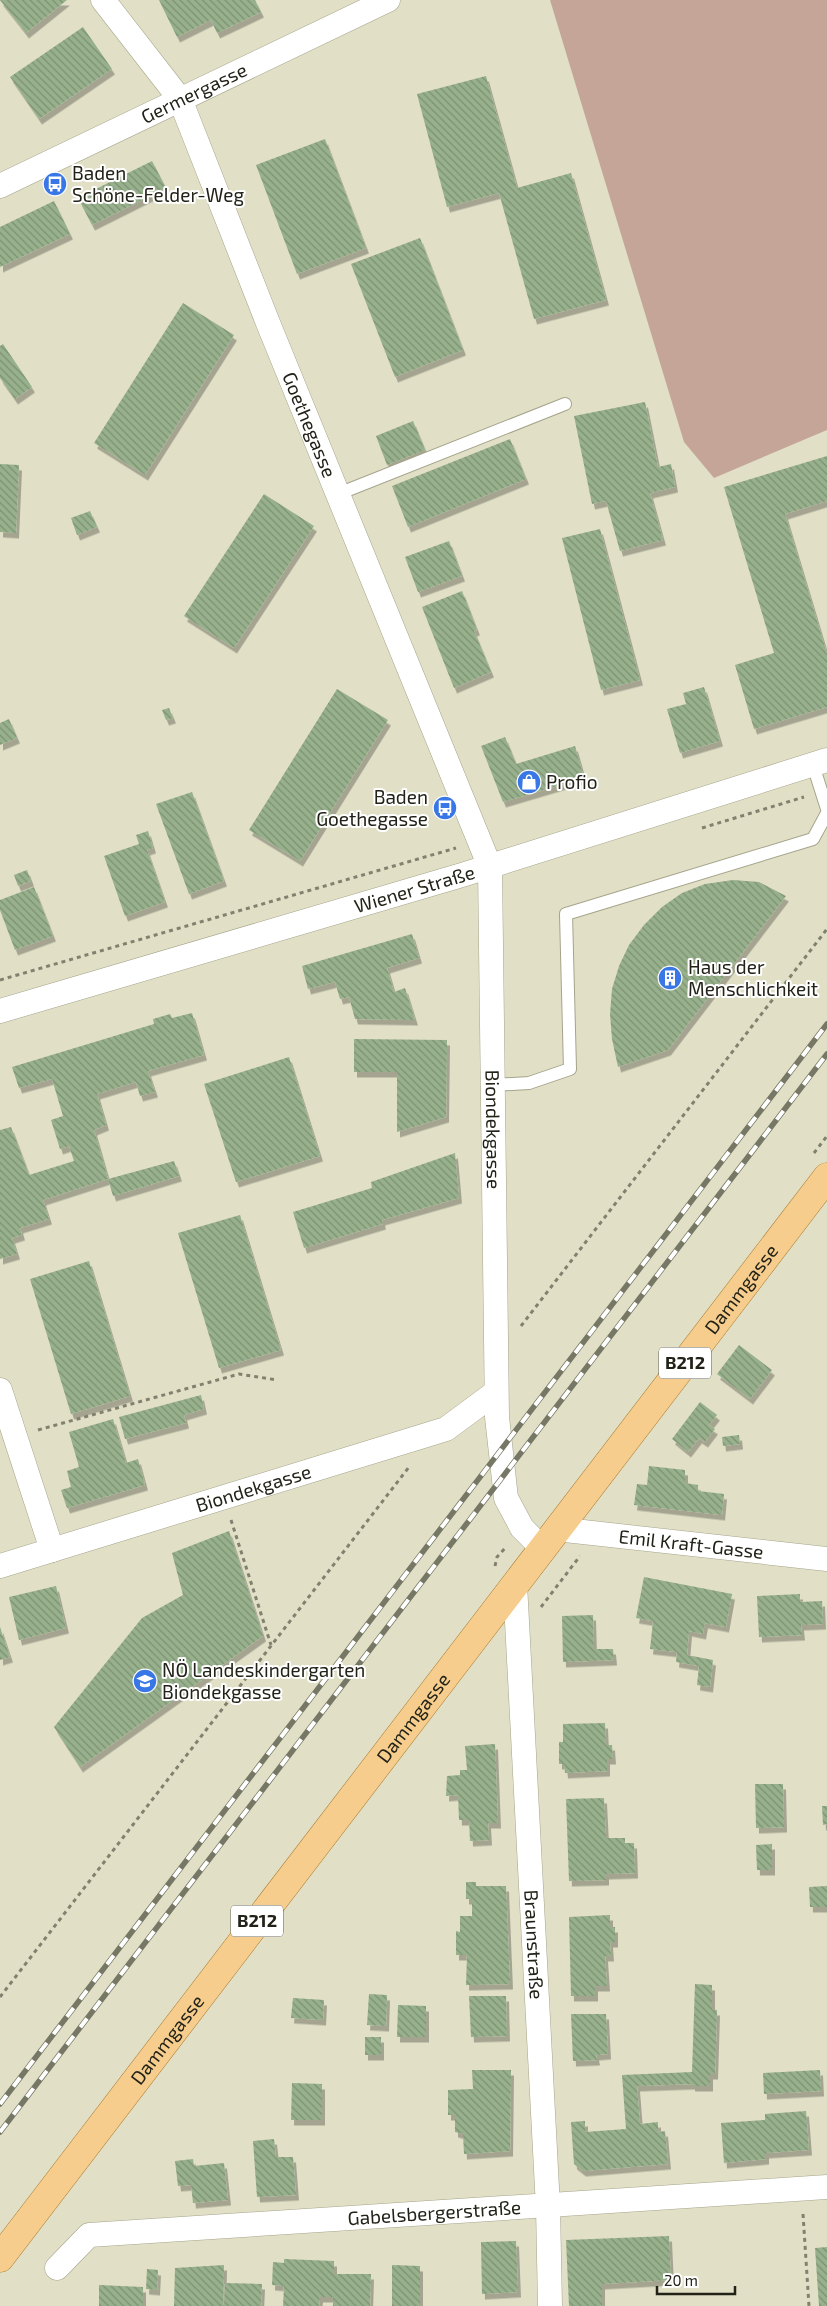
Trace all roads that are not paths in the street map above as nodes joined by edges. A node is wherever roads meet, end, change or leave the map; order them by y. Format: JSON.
{"nodes":[{"id":1,"x":103,"y":0,"type":"edge"},
{"id":2,"x":388,"y":0,"type":"edge"},
{"id":3,"x":180,"y":99,"type":"junction"},
{"id":4,"x":0,"y":186,"type":"edge"},
{"id":5,"x":565,"y":404,"type":"dead end"},
{"id":6,"x":338,"y":494,"type":"junction"},
{"id":7,"x":820,"y":762,"type":"edge"},
{"id":8,"x":827,"y":809,"type":"edge"},
{"id":9,"x":827,"y":813,"type":"edge"},
{"id":10,"x":490,"y":866,"type":"junction"},
{"id":11,"x":0,"y":1011,"type":"edge"},
{"id":12,"x":492,"y":1085,"type":"junction"},
{"id":13,"x":827,"y":1177,"type":"edge"},
{"id":14,"x":0,"y":1390,"type":"edge"},
{"id":15,"x":496,"y":1392,"type":"junction"},
{"id":16,"x":549,"y":1539,"type":"junction"},
{"id":17,"x":52,"y":1550,"type":"junction"},
{"id":18,"x":827,"y":1559,"type":"edge"},
{"id":19,"x":0,"y":1566,"type":"edge"},
{"id":20,"x":515,"y":1584,"type":"junction"},
{"id":21,"x":827,"y":2187,"type":"edge"},
{"id":22,"x":548,"y":2207,"type":"junction"},
{"id":23,"x":0,"y":2258,"type":"edge"},
{"id":24,"x":57,"y":2268,"type":"dead end"},
{"id":25,"x":550,"y":2306,"type":"edge"}],
"edges":[{"from":1,"to":3,"type":"street","name":"Goethegasse"},
{"from":2,"to":3,"type":"street","name":"Germergasse"},
{"from":3,"to":4,"type":"street","name":"Germergasse"},
{"from":3,"to":6,"type":"street","name":"Goethegasse"},
{"from":5,"to":6,"type":"lane"},
{"from":6,"to":10,"type":"street","name":"Goethegasse"},
{"from":7,"to":8,"type":"lane"},
{"from":7,"to":10,"type":"street","name":"Wiener Straße"},
{"from":9,"to":12,"type":"lane"},
{"from":10,"to":11,"type":"street","name":"Wiener Straße"},
{"from":10,"to":12,"type":"street","name":"Biondekgasse"},
{"from":12,"to":15,"type":"street","name":"Biondekgasse"},
{"from":13,"to":16,"type":"main road","name":"Dammgasse","number":"B212"},
{"from":14,"to":17,"type":"street"},
{"from":15,"to":16,"type":"street","name":"Biondekgasse"},
{"from":15,"to":17,"type":"street","name":"Biondekgasse"},
{"from":16,"to":18,"type":"street","name":"Emil Kraft-Gasse"},
{"from":16,"to":20,"type":"main road","name":"Dammgasse","number":"B212"},
{"from":17,"to":19,"type":"street","name":"Biondekgasse"},
{"from":20,"to":22,"type":"street","name":"Braunstraße"},
{"from":20,"to":23,"type":"main road","name":"Dammgasse","number":"B212"},
{"from":21,"to":22,"type":"street","name":"Gabelsbergerstraße"},
{"from":22,"to":24,"type":"street","name":"Gabelsbergerstraße"},
{"from":22,"to":25,"type":"street","name":"Braunstraße"}]}
